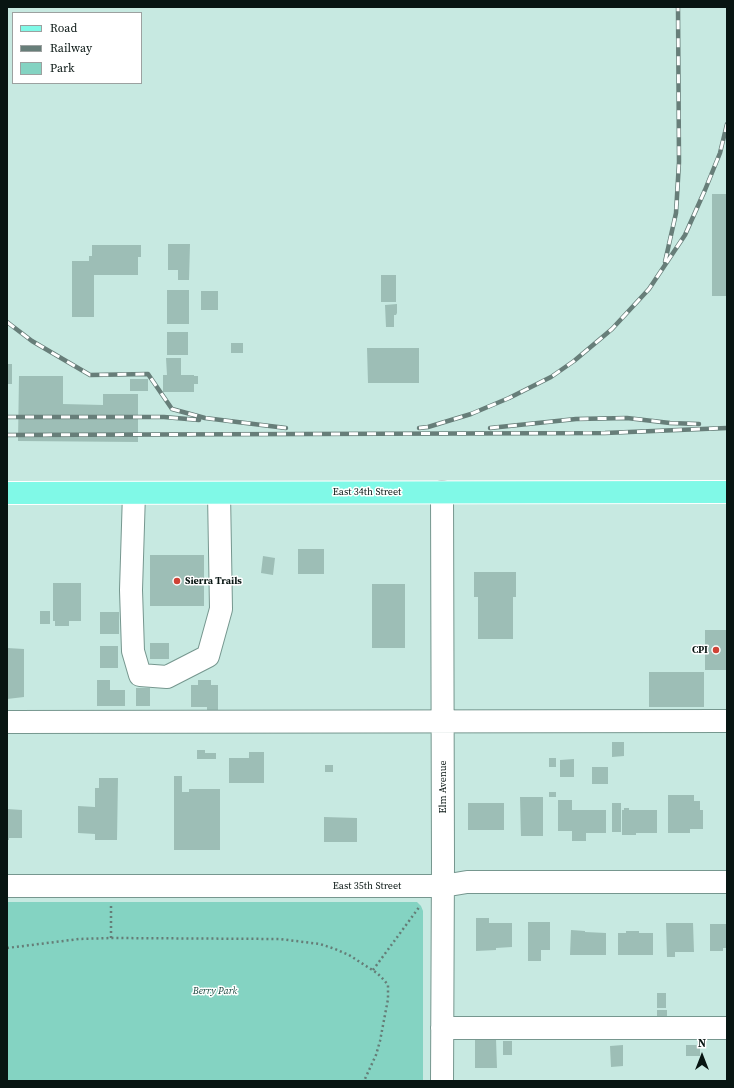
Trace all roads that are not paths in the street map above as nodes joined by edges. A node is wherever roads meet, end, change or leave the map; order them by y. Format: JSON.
{"nodes":[{"id":1,"x":442,"y":492,"type":"junction"},
{"id":2,"x":727,"y":492,"type":"edge"},
{"id":3,"x":7,"y":493,"type":"edge"},
{"id":4,"x":134,"y":493,"type":"junction"},
{"id":5,"x":219,"y":493,"type":"junction"},
{"id":6,"x":442,"y":721,"type":"junction"},
{"id":7,"x":727,"y":721,"type":"edge"},
{"id":8,"x":7,"y":722,"type":"edge"},
{"id":9,"x":727,"y":882,"type":"edge"},
{"id":10,"x":7,"y":886,"type":"edge"},
{"id":11,"x":439,"y":886,"type":"junction"},
{"id":12,"x":442,"y":1028,"type":"junction"},
{"id":13,"x":727,"y":1028,"type":"edge"},
{"id":14,"x":442,"y":1081,"type":"edge"}],
"edges":[{"from":1,"to":2,"type":"main road","name":"East 34th Street"},
{"from":1,"to":5,"type":"main road","name":"East 34th Street"},
{"from":1,"to":6,"type":"street","name":"Elm Avenue"},
{"from":3,"to":4,"type":"main road","name":"East 34th Street"},
{"from":4,"to":5,"type":"main road","name":"East 34th Street"},
{"from":4,"to":5,"type":"street"},
{"from":6,"to":7,"type":"street"},
{"from":6,"to":8,"type":"street"},
{"from":6,"to":11,"type":"street","name":"Elm Avenue"},
{"from":9,"to":11,"type":"street","name":"East 35th Street"},
{"from":10,"to":11,"type":"street","name":"East 35th Street"},
{"from":11,"to":12,"type":"street","name":"Elm Avenue"},
{"from":12,"to":13,"type":"street"},
{"from":12,"to":14,"type":"street","name":"Elm Avenue"}]}
